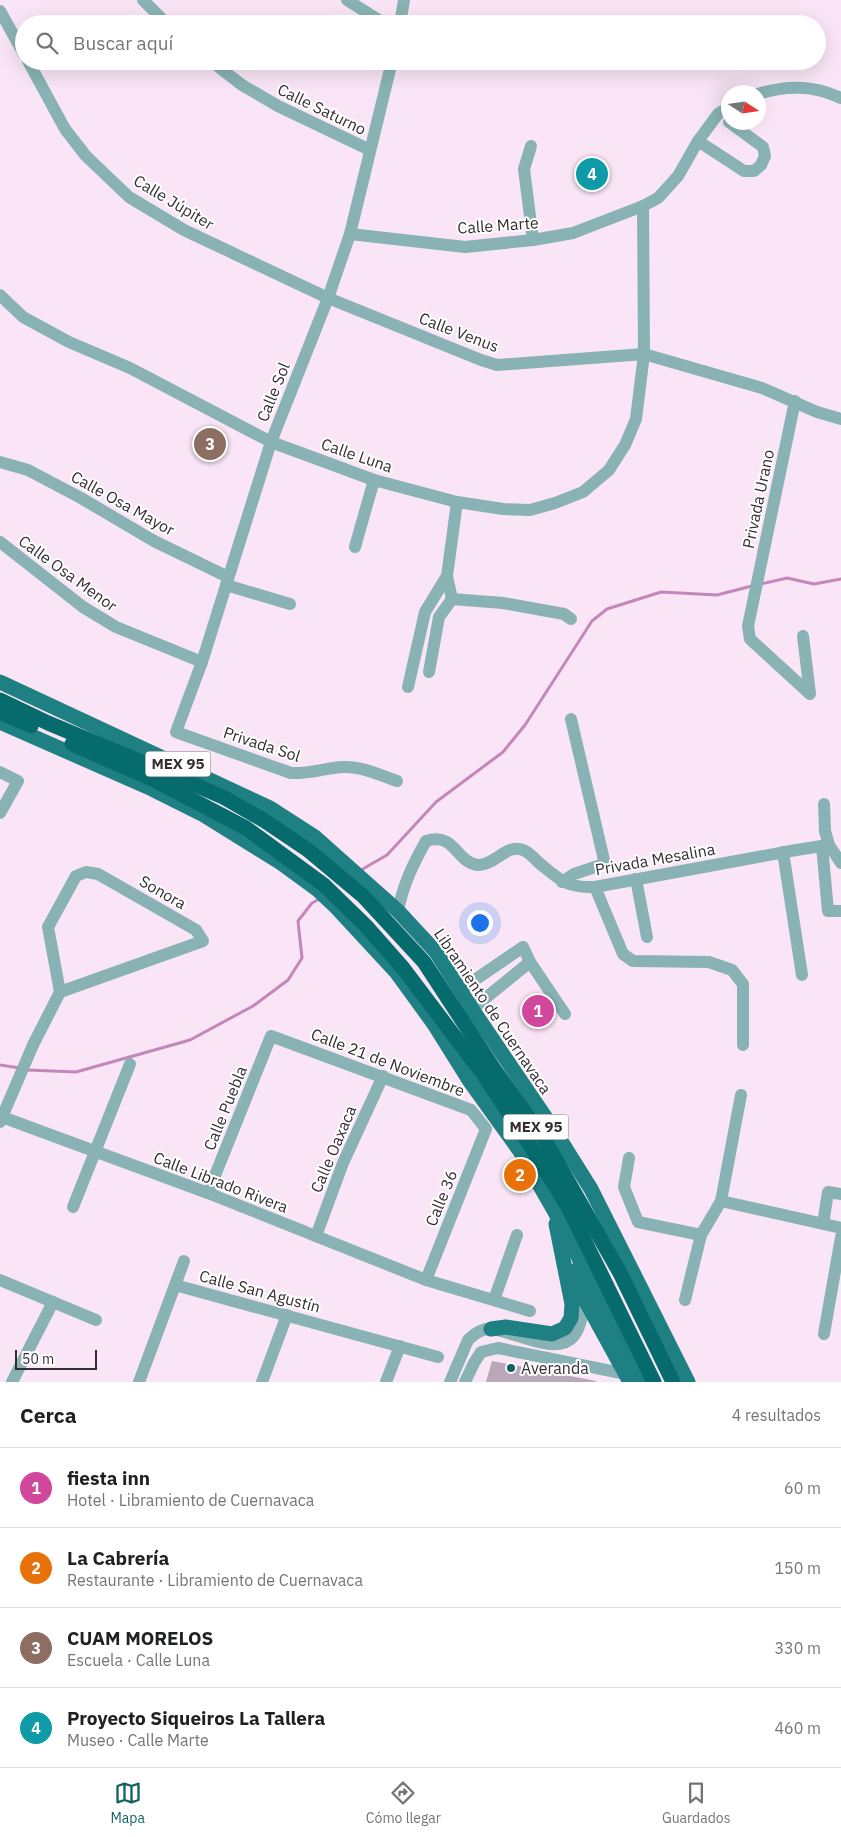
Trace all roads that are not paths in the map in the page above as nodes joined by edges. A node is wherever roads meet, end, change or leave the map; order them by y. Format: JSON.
{"nodes":[{"id":1,"x":143,"y":0,"type":"edge"},
{"id":2,"x":347,"y":0,"type":"edge"},
{"id":3,"x":404,"y":0,"type":"edge"},
{"id":4,"x":0,"y":11,"type":"edge"},
{"id":5,"x":158,"y":15,"type":"edge"},
{"id":6,"x":371,"y":15,"type":"edge"},
{"id":7,"x":402,"y":15,"type":"edge"},
{"id":8,"x":15,"y":38,"type":"edge"},
{"id":9,"x":33,"y":70,"type":"edge"},
{"id":10,"x":223,"y":70,"type":"edge"},
{"id":11,"x":390,"y":70,"type":"edge"},
{"id":12,"x":766,"y":92,"type":"edge"},
{"id":13,"x":841,"y":98,"type":"edge"},
{"id":14,"x":721,"y":113,"type":"edge"},
{"id":15,"x":740,"y":130,"type":"edge"},
{"id":16,"x":698,"y":141,"type":"junction"},
{"id":17,"x":531,"y":146,"type":"dead end"},
{"id":18,"x":370,"y":150,"type":"junction"},
{"id":19,"x":643,"y":206,"type":"junction"},
{"id":20,"x":350,"y":234,"type":"junction"},
{"id":21,"x":533,"y":240,"type":"junction"},
{"id":22,"x":0,"y":295,"type":"edge"},
{"id":23,"x":328,"y":298,"type":"junction"},
{"id":24,"x":644,"y":354,"type":"junction"},
{"id":25,"x":795,"y":401,"type":"junction"},
{"id":26,"x":841,"y":419,"type":"edge"},
{"id":27,"x":271,"y":442,"type":"junction"},
{"id":28,"x":0,"y":462,"type":"edge"},
{"id":29,"x":374,"y":480,"type":"junction"},
{"id":30,"x":457,"y":502,"type":"junction"},
{"id":31,"x":0,"y":542,"type":"edge"},
{"id":32,"x":355,"y":547,"type":"dead end"},
{"id":33,"x":447,"y":576,"type":"junction"},
{"id":34,"x":227,"y":581,"type":"junction"},
{"id":35,"x":452,"y":599,"type":"junction"},
{"id":36,"x":290,"y":604,"type":"dead end"},
{"id":37,"x":571,"y":619,"type":"dead end"},
{"id":38,"x":803,"y":636,"type":"dead end"},
{"id":39,"x":202,"y":662,"type":"junction"},
{"id":40,"x":429,"y":672,"type":"dead end"},
{"id":41,"x":0,"y":682,"type":"edge"},
{"id":42,"x":408,"y":687,"type":"dead end"},
{"id":43,"x":0,"y":700,"type":"edge"},
{"id":44,"x":0,"y":712,"type":"edge"},
{"id":45,"x":571,"y":719,"type":"dead end"},
{"id":46,"x":0,"y":722,"type":"edge"},
{"id":47,"x":176,"y":732,"type":"joint"},
{"id":48,"x":0,"y":772,"type":"edge"},
{"id":49,"x":397,"y":781,"type":"dead end"},
{"id":50,"x":824,"y":804,"type":"dead end"},
{"id":51,"x":0,"y":813,"type":"edge"},
{"id":52,"x":826,"y":846,"type":"junction"},
{"id":53,"x":783,"y":852,"type":"junction"},
{"id":54,"x":841,"y":863,"type":"edge"},
{"id":55,"x":342,"y":869,"type":"junction"},
{"id":56,"x":636,"y":879,"type":"junction"},
{"id":57,"x":562,"y":882,"type":"junction"},
{"id":58,"x":595,"y":887,"type":"junction"},
{"id":59,"x":321,"y":888,"type":"junction"},
{"id":60,"x":368,"y":892,"type":"junction"},
{"id":61,"x":338,"y":904,"type":"junction"},
{"id":62,"x":398,"y":911,"type":"junction"},
{"id":63,"x":841,"y":911,"type":"edge"},
{"id":64,"x":647,"y":938,"type":"dead end"},
{"id":65,"x":530,"y":962,"type":"junction"},
{"id":66,"x":802,"y":975,"type":"dead end"},
{"id":67,"x":460,"y":990,"type":"junction"},
{"id":68,"x":60,"y":992,"type":"junction"},
{"id":69,"x":472,"y":1009,"type":"junction"},
{"id":70,"x":565,"y":1014,"type":"dead end"},
{"id":71,"x":272,"y":1036,"type":"joint"},
{"id":72,"x":743,"y":1045,"type":"dead end"},
{"id":73,"x":130,"y":1064,"type":"dead end"},
{"id":74,"x":383,"y":1076,"type":"junction"},
{"id":75,"x":741,"y":1095,"type":"dead end"},
{"id":76,"x":1,"y":1120,"type":"edge"},
{"id":77,"x":486,"y":1129,"type":"joint"},
{"id":78,"x":95,"y":1151,"type":"junction"},
{"id":79,"x":629,"y":1158,"type":"dead end"},
{"id":80,"x":208,"y":1193,"type":"junction"},
{"id":81,"x":841,"y":1194,"type":"edge"},
{"id":82,"x":721,"y":1201,"type":"junction"},
{"id":83,"x":73,"y":1207,"type":"dead end"},
{"id":84,"x":555,"y":1212,"type":"junction"},
{"id":85,"x":823,"y":1224,"type":"junction"},
{"id":86,"x":841,"y":1228,"type":"edge"},
{"id":87,"x":517,"y":1234,"type":"dead end"},
{"id":88,"x":701,"y":1235,"type":"junction"},
{"id":89,"x":316,"y":1236,"type":"junction"},
{"id":90,"x":841,"y":1237,"type":"edge"},
{"id":91,"x":625,"y":1239,"type":"dead end"},
{"id":92,"x":184,"y":1261,"type":"dead end"},
{"id":93,"x":573,"y":1271,"type":"dead end"},
{"id":94,"x":0,"y":1280,"type":"edge"},
{"id":95,"x":426,"y":1280,"type":"junction"},
{"id":96,"x":175,"y":1285,"type":"junction"},
{"id":97,"x":494,"y":1300,"type":"junction"},
{"id":98,"x":585,"y":1300,"type":"junction"},
{"id":99,"x":685,"y":1300,"type":"dead end"},
{"id":100,"x":53,"y":1302,"type":"junction"},
{"id":101,"x":530,"y":1312,"type":"dead end"},
{"id":102,"x":287,"y":1315,"type":"junction"},
{"id":103,"x":96,"y":1320,"type":"dead end"},
{"id":104,"x":491,"y":1329,"type":"junction"},
{"id":105,"x":824,"y":1334,"type":"dead end"},
{"id":106,"x":515,"y":1336,"type":"junction"},
{"id":107,"x":400,"y":1346,"type":"junction"},
{"id":108,"x":513,"y":1350,"type":"junction"},
{"id":109,"x":438,"y":1357,"type":"dead end"},
{"id":110,"x":628,"y":1378,"type":"edge"},
{"id":111,"x":12,"y":1382,"type":"edge"},
{"id":112,"x":139,"y":1382,"type":"edge"},
{"id":113,"x":262,"y":1382,"type":"edge"},
{"id":114,"x":386,"y":1382,"type":"edge"},
{"id":115,"x":450,"y":1382,"type":"edge"},
{"id":116,"x":465,"y":1382,"type":"edge"},
{"id":117,"x":643,"y":1382,"type":"edge"},
{"id":118,"x":654,"y":1382,"type":"edge"},
{"id":119,"x":673,"y":1382,"type":"edge"},
{"id":120,"x":688,"y":1382,"type":"edge"},
{"id":121,"x":699,"y":1382,"type":"edge"}],
"edges":[{"from":1,"to":5,"type":"street"},
{"from":2,"to":6,"type":"street"},
{"from":3,"to":7,"type":"street"},
{"from":4,"to":8,"type":"street"},
{"from":9,"to":23,"type":"street","name":"Calle Júpiter"},
{"from":10,"to":18,"type":"street","name":"Calle Saturno"},
{"from":11,"to":18,"type":"street","name":"Calle Sol"},
{"from":12,"to":13,"type":"street"},
{"from":14,"to":16,"type":"street"},
{"from":15,"to":16,"type":"street"},
{"from":16,"to":19,"type":"street"},
{"from":17,"to":21,"type":"street"},
{"from":18,"to":20,"type":"street","name":"Calle Sol"},
{"from":19,"to":21,"type":"street","name":"Calle Marte"},
{"from":19,"to":24,"type":"street"},
{"from":20,"to":21,"type":"street","name":"Calle Marte"},
{"from":20,"to":23,"type":"street","name":"Calle Sol"},
{"from":22,"to":27,"type":"street","name":"Calle Luna"},
{"from":23,"to":24,"type":"street","name":"Calle Venus"},
{"from":23,"to":27,"type":"street","name":"Calle Sol"},
{"from":24,"to":25,"type":"street","name":"Calle Venus"},
{"from":24,"to":30,"type":"street","name":"Calle Luna"},
{"from":25,"to":26,"type":"street","name":"Calle Venus"},
{"from":25,"to":38,"type":"street","name":"Privada Urano"},
{"from":27,"to":29,"type":"street","name":"Calle Luna"},
{"from":27,"to":34,"type":"street","name":"Calle Sol"},
{"from":28,"to":34,"type":"street","name":"Calle Osa Mayor"},
{"from":29,"to":30,"type":"street","name":"Calle Luna"},
{"from":29,"to":32,"type":"street"},
{"from":30,"to":33,"type":"street"},
{"from":31,"to":39,"type":"street","name":"Calle Osa Menor"},
{"from":33,"to":35,"type":"street"},
{"from":33,"to":42,"type":"street"},
{"from":34,"to":36,"type":"street","name":"Calle Osa Mayor"},
{"from":34,"to":39,"type":"street","name":"Calle Sol"},
{"from":35,"to":37,"type":"street"},
{"from":35,"to":40,"type":"street"},
{"from":39,"to":47,"type":"street","name":"Calle Sol"},
{"from":41,"to":55,"type":"main road","number":"MEX 95"},
{"from":43,"to":55,"type":"highway","number":"MEX 95"},
{"from":44,"to":59,"type":"highway","number":"MEX 95"},
{"from":45,"to":57,"type":"street"},
{"from":46,"to":59,"type":"main road","number":"MEX 95"},
{"from":47,"to":49,"type":"street","name":"Privada Sol"},
{"from":48,"to":51,"type":"street"},
{"from":50,"to":52,"type":"street"},
{"from":52,"to":53,"type":"street","name":"Privada Mesalina"},
{"from":52,"to":54,"type":"street"},
{"from":52,"to":63,"type":"street"},
{"from":53,"to":56,"type":"street","name":"Privada Mesalina"},
{"from":53,"to":66,"type":"street"},
{"from":55,"to":60,"type":"highway","number":"MEX 95"},
{"from":56,"to":58,"type":"street","name":"Privada Mesalina"},
{"from":56,"to":64,"type":"street"},
{"from":57,"to":58,"type":"street","name":"Privada Mesalina"},
{"from":57,"to":62,"type":"street","name":"Privada Mesalina"},
{"from":58,"to":72,"type":"street"},
{"from":59,"to":61,"type":"highway","number":"MEX 95"},
{"from":60,"to":62,"type":"main road","name":"Libramiento de Cuernavaca","number":"MEX 95"},
{"from":60,"to":119,"type":"highway","number":"MEX 95"},
{"from":61,"to":84,"type":"main road","number":"MEX 95"},
{"from":61,"to":118,"type":"highway","number":"MEX 95"},
{"from":62,"to":67,"type":"main road","name":"Libramiento de Cuernavaca","number":"MEX 95"},
{"from":65,"to":67,"type":"street"},
{"from":65,"to":69,"type":"street"},
{"from":65,"to":70,"type":"street"},
{"from":67,"to":69,"type":"main road","name":"Libramiento de Cuernavaca","number":"MEX 95"},
{"from":68,"to":68,"type":"street","name":"Sonora"},
{"from":68,"to":76,"type":"street"},
{"from":69,"to":120,"type":"main road","name":"Libramiento de Cuernavaca","number":"MEX 95"},
{"from":71,"to":74,"type":"street","name":"Calle 21 de Noviembre"},
{"from":71,"to":80,"type":"street","name":"Calle Puebla"},
{"from":73,"to":78,"type":"street"},
{"from":74,"to":77,"type":"street","name":"Calle 21 de Noviembre"},
{"from":74,"to":89,"type":"street","name":"Calle Oaxaca"},
{"from":75,"to":82,"type":"street"},
{"from":76,"to":78,"type":"street","name":"Calle Librado Rivera"},
{"from":77,"to":95,"type":"street","name":"Calle 36"},
{"from":78,"to":80,"type":"street","name":"Calle Librado Rivera"},
{"from":78,"to":83,"type":"street"},
{"from":79,"to":88,"type":"street"},
{"from":80,"to":89,"type":"street","name":"Calle Librado Rivera"},
{"from":81,"to":85,"type":"street"},
{"from":82,"to":85,"type":"street"},
{"from":82,"to":88,"type":"street"},
{"from":84,"to":104,"type":"main road"},
{"from":84,"to":117,"type":"main road","number":"MEX 95"},
{"from":85,"to":86,"type":"street"},
{"from":87,"to":97,"type":"street"},
{"from":88,"to":99,"type":"street"},
{"from":89,"to":95,"type":"street","name":"Calle Librado Rivera"},
{"from":90,"to":105,"type":"street"},
{"from":91,"to":121,"type":"main road"},
{"from":92,"to":96,"type":"street"},
{"from":93,"to":98,"type":"main road"},
{"from":94,"to":100,"type":"street"},
{"from":95,"to":97,"type":"street","name":"Calle Librado Rivera"},
{"from":96,"to":102,"type":"street","name":"Calle San Agustín"},
{"from":96,"to":112,"type":"street","name":"Calle San Agustín"},
{"from":97,"to":101,"type":"street","name":"Calle Librado Rivera"},
{"from":98,"to":106,"type":"street"},
{"from":98,"to":110,"type":"main road"},
{"from":100,"to":103,"type":"street"},
{"from":100,"to":111,"type":"street"},
{"from":102,"to":107,"type":"street","name":"Calle San Agustín"},
{"from":102,"to":113,"type":"street"},
{"from":104,"to":106,"type":"street"},
{"from":104,"to":115,"type":"street"},
{"from":106,"to":108,"type":"street"},
{"from":107,"to":109,"type":"street","name":"Calle San Agustín"},
{"from":107,"to":114,"type":"street"},
{"from":108,"to":110,"type":"street"},
{"from":108,"to":116,"type":"street"}]}
